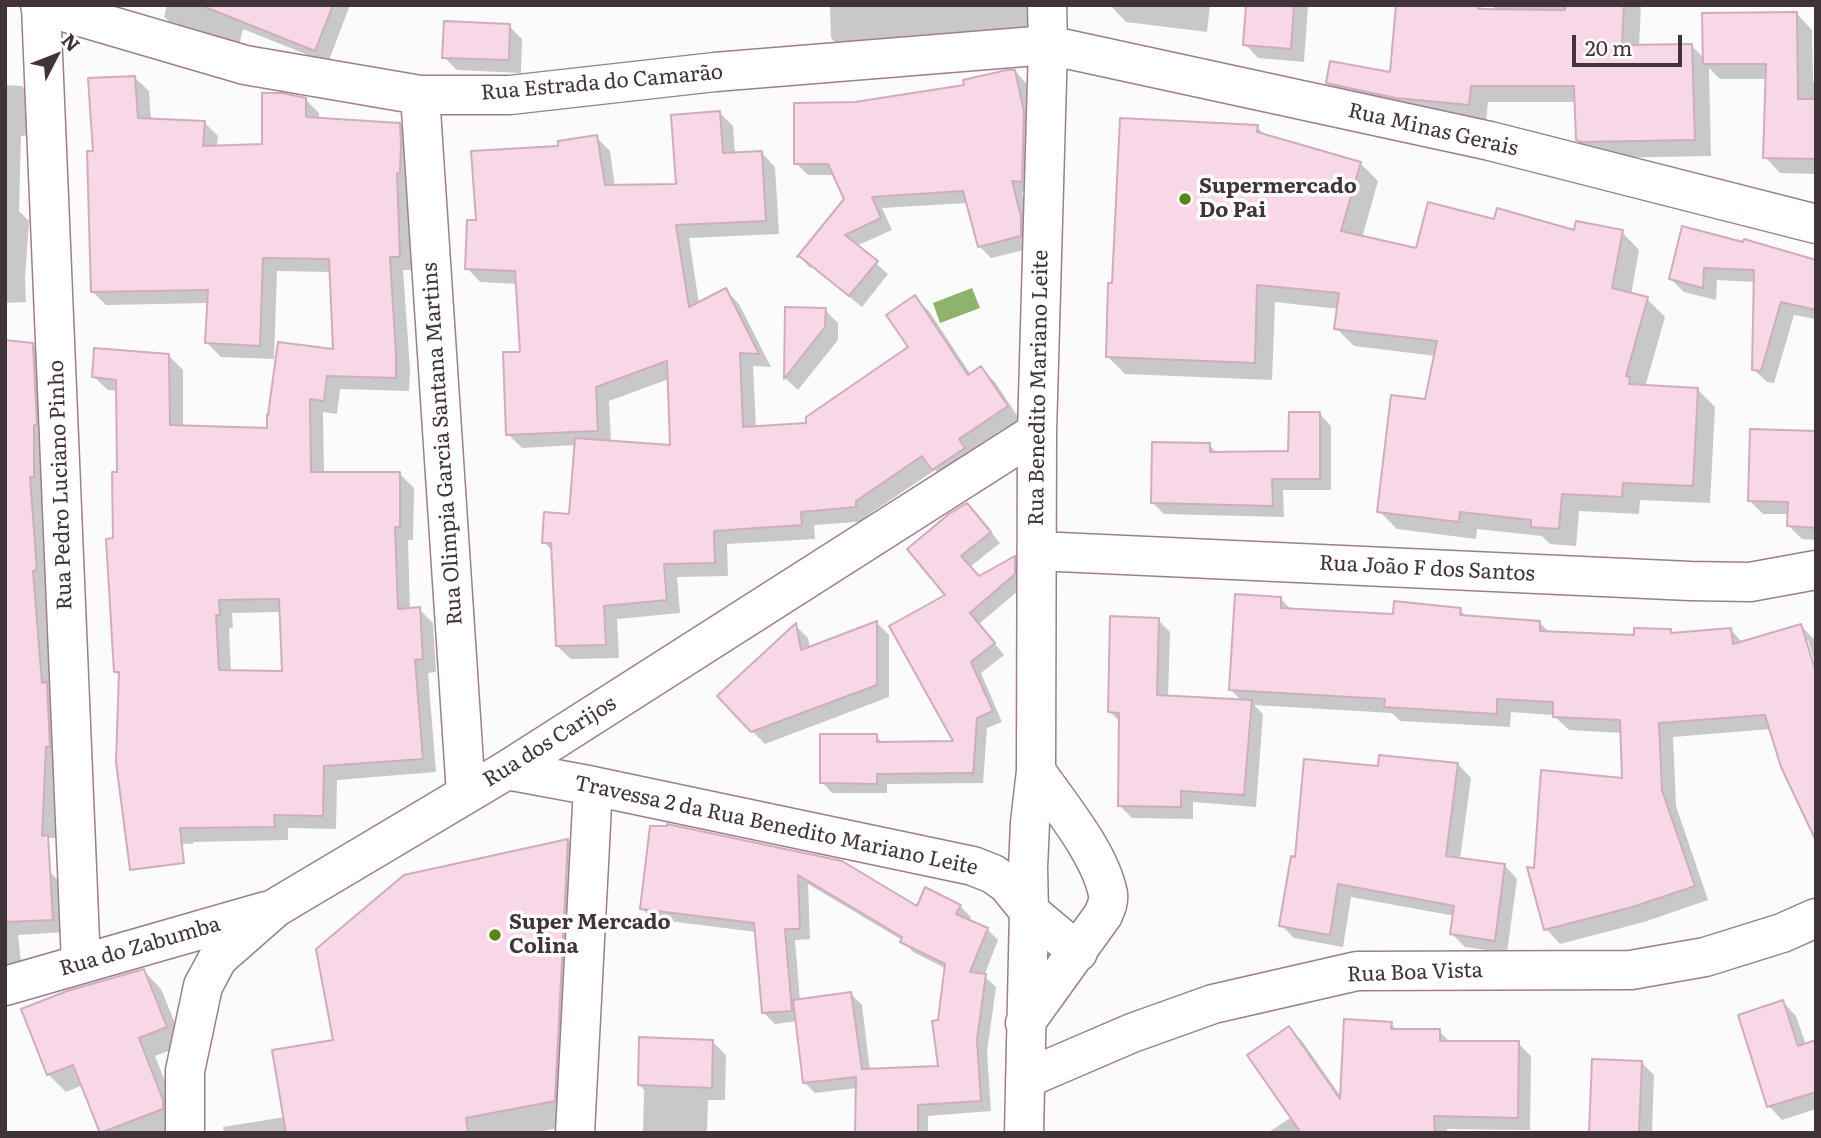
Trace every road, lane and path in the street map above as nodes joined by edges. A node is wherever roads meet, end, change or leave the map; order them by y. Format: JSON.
{"nodes":[{"id":1,"x":41,"y":5,"type":"edge"},
{"id":2,"x":1047,"y":5,"type":"edge"},
{"id":3,"x":1048,"y":45,"type":"junction"},
{"id":4,"x":420,"y":94,"type":"junction"},
{"id":5,"x":1816,"y":224,"type":"edge"},
{"id":6,"x":1037,"y":432,"type":"junction"},
{"id":7,"x":1037,"y":551,"type":"junction"},
{"id":8,"x":1816,"y":570,"type":"edge"},
{"id":9,"x":507,"y":770,"type":"junction"},
{"id":10,"x":1036,"y":771,"type":"junction"},
{"id":11,"x":593,"y":786,"type":"junction"},
{"id":12,"x":466,"y":794,"type":"junction"},
{"id":13,"x":1096,"y":861,"type":"junction"},
{"id":14,"x":1028,"y":868,"type":"junction"},
{"id":15,"x":275,"y":908,"type":"junction"},
{"id":16,"x":1029,"y":911,"type":"junction"},
{"id":17,"x":1816,"y":918,"type":"edge"},
{"id":18,"x":1078,"y":952,"type":"junction"},
{"id":19,"x":81,"y":964,"type":"junction"},
{"id":20,"x":5,"y":986,"type":"edge"},
{"id":21,"x":1025,"y":1023,"type":"junction"},
{"id":22,"x":1025,"y":1079,"type":"junction"},
{"id":23,"x":576,"y":1120,"type":"edge"},
{"id":24,"x":185,"y":1133,"type":"edge"},
{"id":25,"x":547,"y":1133,"type":"edge"},
{"id":26,"x":1024,"y":1133,"type":"edge"}],
"edges":[{"from":1,"to":4,"type":"street","name":"Rua Estrada do Camarão"},
{"from":1,"to":19,"type":"street","name":"Rua Pedro Luciano Pinho"},
{"from":2,"to":3,"type":"street","name":"Rua Benedito Mariano Leite"},
{"from":3,"to":4,"type":"street","name":"Rua Estrada do Camarão"},
{"from":3,"to":5,"type":"street","name":"Rua Minas Gerais"},
{"from":3,"to":6,"type":"street","name":"Rua Benedito Mariano Leite"},
{"from":4,"to":12,"type":"street","name":"Rua Olimpia Garcia Santana Martins"},
{"from":6,"to":7,"type":"street","name":"Rua Benedito Mariano Leite"},
{"from":6,"to":9,"type":"street","name":"Rua dos Carijos"},
{"from":7,"to":8,"type":"street","name":"Rua João F dos Santos"},
{"from":7,"to":10,"type":"street","name":"Rua Benedito Mariano Leite"},
{"from":9,"to":11,"type":"street","name":"Travessa 2 da Rua Benedito Mariano Leite"},
{"from":9,"to":12,"type":"street","name":"Rua dos Carijos"},
{"from":10,"to":13,"type":"street"},
{"from":10,"to":14,"type":"street","name":"Rua Benedito Mariano Leite"},
{"from":11,"to":16,"type":"street","name":"Travessa 2 da Rua Benedito Mariano Leite"},
{"from":11,"to":23,"type":"street"},
{"from":12,"to":15,"type":"street","name":"Rua dos Carijos"},
{"from":13,"to":14,"type":"street"},
{"from":13,"to":18,"type":"street"},
{"from":14,"to":16,"type":"street","name":"Rua Benedito Mariano Leite"},
{"from":15,"to":19,"type":"street","name":"Rua do Zabumba"},
{"from":15,"to":24,"type":"street","name":"Rua dos Carijos"},
{"from":16,"to":18,"type":"street"},
{"from":16,"to":21,"type":"street","name":"Rua Benedito Mariano Leite"},
{"from":17,"to":22,"type":"street","name":"Rua Boa Vista"},
{"from":18,"to":21,"type":"street"},
{"from":19,"to":20,"type":"street","name":"Rua do Zabumba"},
{"from":21,"to":22,"type":"street","name":"Rua Benedito Mariano Leite"},
{"from":22,"to":26,"type":"street","name":"Rua Benedito Mariano Leite"},
{"from":23,"to":25,"type":"street"}]}
